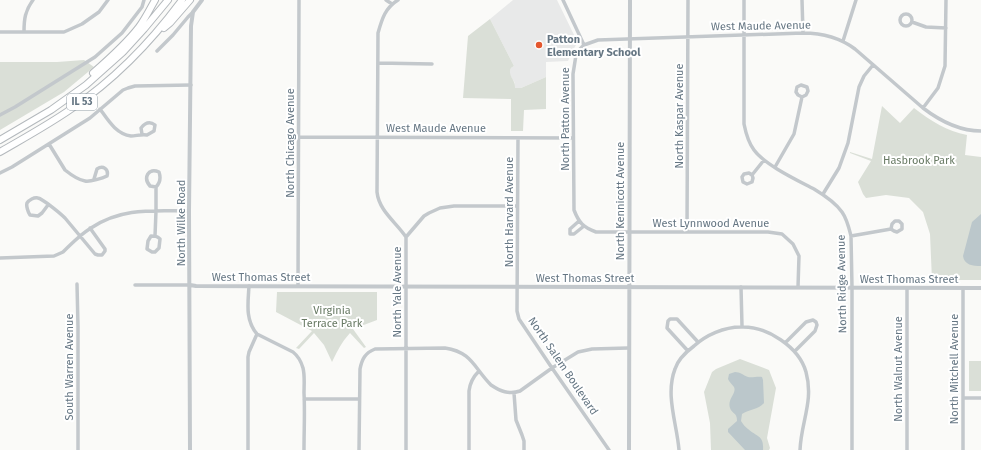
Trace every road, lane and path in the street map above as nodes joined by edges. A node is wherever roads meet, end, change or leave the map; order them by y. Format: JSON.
{"nodes":[{"id":1,"x":33,"y":0,"type":"edge"},
{"id":2,"x":108,"y":0,"type":"edge"},
{"id":3,"x":144,"y":0,"type":"edge"},
{"id":4,"x":154,"y":0,"type":"edge"},
{"id":5,"x":168,"y":0,"type":"edge"},
{"id":6,"x":182,"y":0,"type":"edge"},
{"id":7,"x":190,"y":0,"type":"edge"},
{"id":8,"x":202,"y":0,"type":"edge"},
{"id":9,"x":299,"y":0,"type":"edge"},
{"id":10,"x":386,"y":0,"type":"edge"},
{"id":11,"x":398,"y":0,"type":"edge"},
{"id":12,"x":563,"y":0,"type":"edge"},
{"id":13,"x":630,"y":0,"type":"edge"},
{"id":14,"x":688,"y":0,"type":"edge"},
{"id":15,"x":744,"y":0,"type":"edge"},
{"id":16,"x":802,"y":0,"type":"edge"},
{"id":17,"x":856,"y":0,"type":"edge"},
{"id":18,"x":946,"y":0,"type":"edge"},
{"id":19,"x":392,"y":4,"type":"junction"},
{"id":20,"x":193,"y":12,"type":"junction"},
{"id":21,"x":912,"y":22,"type":"dead end"},
{"id":22,"x":946,"y":28,"type":"junction"},
{"id":23,"x":0,"y":32,"type":"edge"},
{"id":24,"x":24,"y":32,"type":"junction"},
{"id":25,"x":802,"y":33,"type":"junction"},
{"id":26,"x":744,"y":35,"type":"junction"},
{"id":27,"x":153,"y":37,"type":"junction"},
{"id":28,"x":688,"y":38,"type":"junction"},
{"id":29,"x":630,"y":39,"type":"junction"},
{"id":30,"x":843,"y":41,"type":"junction"},
{"id":31,"x":584,"y":45,"type":"junction"},
{"id":32,"x":157,"y":51,"type":"dead end"},
{"id":33,"x":378,"y":63,"type":"junction"},
{"id":34,"x":432,"y":64,"type":"dead end"},
{"id":35,"x":873,"y":64,"type":"junction"},
{"id":36,"x":191,"y":85,"type":"junction"},
{"id":37,"x":69,"y":97,"type":"junction"},
{"id":38,"x":802,"y":97,"type":"dead end"},
{"id":39,"x":924,"y":108,"type":"junction"},
{"id":40,"x":100,"y":109,"type":"junction"},
{"id":41,"x":0,"y":115,"type":"edge"},
{"id":42,"x":981,"y":131,"type":"edge"},
{"id":43,"x":142,"y":134,"type":"dead end"},
{"id":44,"x":299,"y":137,"type":"junction"},
{"id":45,"x":377,"y":137,"type":"junction"},
{"id":46,"x":518,"y":138,"type":"junction"},
{"id":47,"x":573,"y":138,"type":"junction"},
{"id":48,"x":0,"y":140,"type":"edge"},
{"id":49,"x":49,"y":144,"type":"junction"},
{"id":50,"x":0,"y":152,"type":"edge"},
{"id":51,"x":764,"y":160,"type":"junction"},
{"id":52,"x":775,"y":167,"type":"junction"},
{"id":53,"x":0,"y":173,"type":"edge"},
{"id":54,"x":752,"y":175,"type":"dead end"},
{"id":55,"x":94,"y":179,"type":"dead end"},
{"id":56,"x":156,"y":187,"type":"junction"},
{"id":57,"x":823,"y":194,"type":"junction"},
{"id":58,"x":48,"y":205,"type":"junction"},
{"id":59,"x":517,"y":206,"type":"junction"},
{"id":60,"x":156,"y":211,"type":"junction"},
{"id":61,"x":190,"y":211,"type":"junction"},
{"id":62,"x":579,"y":220,"type":"junction"},
{"id":63,"x":584,"y":226,"type":"junction"},
{"id":64,"x":90,"y":228,"type":"junction"},
{"id":65,"x":891,"y":228,"type":"dead end"},
{"id":66,"x":629,"y":232,"type":"junction"},
{"id":67,"x":687,"y":232,"type":"junction"},
{"id":68,"x":155,"y":236,"type":"junction"},
{"id":69,"x":851,"y":236,"type":"junction"},
{"id":70,"x":80,"y":237,"type":"junction"},
{"id":71,"x":406,"y":237,"type":"junction"},
{"id":72,"x":0,"y":258,"type":"edge"},
{"id":73,"x":77,"y":284,"type":"dead end"},
{"id":74,"x":135,"y":285,"type":"dead end"},
{"id":75,"x":190,"y":285,"type":"junction"},
{"id":76,"x":249,"y":286,"type":"junction"},
{"id":77,"x":298,"y":286,"type":"junction"},
{"id":78,"x":406,"y":287,"type":"junction"},
{"id":79,"x":517,"y":287,"type":"junction"},
{"id":80,"x":629,"y":287,"type":"junction"},
{"id":81,"x":741,"y":287,"type":"junction"},
{"id":82,"x":798,"y":287,"type":"junction"},
{"id":83,"x":852,"y":288,"type":"junction"},
{"id":84,"x":907,"y":288,"type":"junction"},
{"id":85,"x":963,"y":288,"type":"junction"},
{"id":86,"x":981,"y":288,"type":"edge"},
{"id":87,"x":742,"y":326,"type":"junction"},
{"id":88,"x":257,"y":334,"type":"junction"},
{"id":89,"x":698,"y":342,"type":"junction"},
{"id":90,"x":785,"y":343,"type":"junction"},
{"id":91,"x":628,"y":348,"type":"junction"},
{"id":92,"x":406,"y":349,"type":"junction"},
{"id":93,"x":688,"y":351,"type":"junction"},
{"id":94,"x":795,"y":352,"type":"junction"},
{"id":95,"x":552,"y":368,"type":"junction"},
{"id":96,"x":479,"y":371,"type":"junction"},
{"id":97,"x":514,"y":393,"type":"junction"},
{"id":98,"x":963,"y":398,"type":"junction"},
{"id":99,"x":981,"y":398,"type":"edge"},
{"id":100,"x":304,"y":399,"type":"junction"},
{"id":101,"x":359,"y":399,"type":"junction"},
{"id":102,"x":78,"y":450,"type":"edge"},
{"id":103,"x":190,"y":450,"type":"edge"},
{"id":104,"x":248,"y":450,"type":"edge"},
{"id":105,"x":304,"y":450,"type":"edge"},
{"id":106,"x":359,"y":450,"type":"edge"},
{"id":107,"x":406,"y":450,"type":"edge"},
{"id":108,"x":468,"y":450,"type":"edge"},
{"id":109,"x":524,"y":450,"type":"edge"},
{"id":110,"x":609,"y":450,"type":"edge"},
{"id":111,"x":629,"y":450,"type":"edge"},
{"id":112,"x":680,"y":450,"type":"edge"},
{"id":113,"x":800,"y":450,"type":"edge"},
{"id":114,"x":852,"y":450,"type":"edge"},
{"id":115,"x":907,"y":450,"type":"edge"},
{"id":116,"x":964,"y":450,"type":"edge"}],
"edges":[{"from":1,"to":24,"type":"street"},
{"from":2,"to":24,"type":"street"},
{"from":3,"to":41,"type":"street"},
{"from":4,"to":37,"type":"highway"},
{"from":5,"to":37,"type":"highway","number":"IL 53"},
{"from":6,"to":27,"type":"highway","number":"IL 53"},
{"from":7,"to":27,"type":"highway"},
{"from":8,"to":20,"type":"street"},
{"from":9,"to":44,"type":"street","name":"North Chicago Avenue"},
{"from":10,"to":19,"type":"street"},
{"from":11,"to":19,"type":"street"},
{"from":12,"to":31,"type":"street"},
{"from":13,"to":29,"type":"street","name":"North Kennicott Avenue"},
{"from":14,"to":28,"type":"street","name":"North Kaspar Avenue"},
{"from":15,"to":26,"type":"street","name":"North Ridge Avenue"},
{"from":16,"to":25,"type":"street"},
{"from":17,"to":30,"type":"street"},
{"from":18,"to":22,"type":"street"},
{"from":19,"to":33,"type":"street","name":"North Yale Avenue"},
{"from":20,"to":32,"type":"street"},
{"from":20,"to":36,"type":"street","name":"North Wilke Road"},
{"from":21,"to":22,"type":"street"},
{"from":22,"to":39,"type":"street"},
{"from":23,"to":24,"type":"street"},
{"from":25,"to":26,"type":"street","name":"West Maude Avenue"},
{"from":25,"to":30,"type":"street","name":"West Maude Avenue"},
{"from":26,"to":28,"type":"street","name":"West Maude Avenue"},
{"from":26,"to":51,"type":"street","name":"North Ridge Avenue"},
{"from":27,"to":50,"type":"highway","number":"IL 53"},
{"from":28,"to":29,"type":"street","name":"West Maude Avenue"},
{"from":28,"to":67,"type":"street","name":"North Kaspar Avenue"},
{"from":29,"to":31,"type":"street","name":"West Maude Avenue"},
{"from":29,"to":66,"type":"street","name":"North Kennicott Avenue"},
{"from":30,"to":35,"type":"street","name":"West Maude Avenue"},
{"from":31,"to":47,"type":"street","name":"North Patton Avenue"},
{"from":33,"to":34,"type":"street"},
{"from":33,"to":45,"type":"street","name":"North Yale Avenue"},
{"from":35,"to":39,"type":"street","name":"West Maude Avenue"},
{"from":35,"to":57,"type":"street"},
{"from":36,"to":40,"type":"street"},
{"from":36,"to":61,"type":"street","name":"North Wilke Road"},
{"from":37,"to":48,"type":"highway","number":"IL 53"},
{"from":38,"to":52,"type":"street"},
{"from":39,"to":42,"type":"street","name":"West Maude Avenue"},
{"from":40,"to":43,"type":"street"},
{"from":40,"to":49,"type":"street"},
{"from":44,"to":45,"type":"street","name":"West Maude Avenue"},
{"from":44,"to":77,"type":"street","name":"North Chicago Avenue"},
{"from":45,"to":46,"type":"street","name":"West Maude Avenue"},
{"from":45,"to":71,"type":"street","name":"North Yale Avenue"},
{"from":46,"to":47,"type":"street","name":"West Maude Avenue"},
{"from":46,"to":59,"type":"street","name":"North Harvard Avenue"},
{"from":47,"to":62,"type":"street","name":"North Patton Avenue"},
{"from":49,"to":53,"type":"street"},
{"from":49,"to":55,"type":"street"},
{"from":51,"to":52,"type":"street","name":"North Ridge Avenue"},
{"from":51,"to":54,"type":"street"},
{"from":52,"to":57,"type":"street","name":"North Ridge Avenue"},
{"from":56,"to":56,"type":"street"},
{"from":56,"to":60,"type":"street"},
{"from":57,"to":69,"type":"street","name":"North Ridge Avenue"},
{"from":58,"to":58,"type":"street"},
{"from":58,"to":70,"type":"street"},
{"from":59,"to":71,"type":"street"},
{"from":59,"to":79,"type":"street","name":"North Harvard Avenue"},
{"from":60,"to":61,"type":"street"},
{"from":60,"to":64,"type":"street"},
{"from":60,"to":68,"type":"street"},
{"from":61,"to":75,"type":"street","name":"North Wilke Road"},
{"from":62,"to":63,"type":"street","name":"North Patton Avenue"},
{"from":62,"to":63,"type":"street"},
{"from":63,"to":66,"type":"street"},
{"from":64,"to":70,"type":"street"},
{"from":64,"to":70,"type":"street"},
{"from":65,"to":69,"type":"street"},
{"from":66,"to":67,"type":"street","name":"West Lynnwood Avenue"},
{"from":66,"to":80,"type":"street","name":"North Kennicott Avenue"},
{"from":67,"to":82,"type":"street","name":"West Lynnwood Avenue"},
{"from":68,"to":68,"type":"street"},
{"from":69,"to":83,"type":"street","name":"North Ridge Avenue"},
{"from":70,"to":72,"type":"street"},
{"from":71,"to":78,"type":"street","name":"North Yale Avenue"},
{"from":73,"to":102,"type":"street","name":"South Warren Avenue"},
{"from":74,"to":75,"type":"street"},
{"from":75,"to":76,"type":"street","name":"West Thomas Street"},
{"from":75,"to":103,"type":"street","name":"North Wilke Road"},
{"from":76,"to":77,"type":"street","name":"West Thomas Street"},
{"from":76,"to":88,"type":"street"},
{"from":77,"to":78,"type":"street","name":"West Thomas Street"},
{"from":78,"to":79,"type":"street","name":"West Thomas Street"},
{"from":78,"to":92,"type":"street","name":"North Yale Avenue"},
{"from":79,"to":80,"type":"street","name":"West Thomas Street"},
{"from":79,"to":95,"type":"street","name":"North Salem Boulevard"},
{"from":80,"to":81,"type":"street","name":"West Thomas Street"},
{"from":80,"to":91,"type":"street","name":"North Kennicott Avenue"},
{"from":81,"to":82,"type":"street","name":"West Thomas Street"},
{"from":81,"to":87,"type":"street"},
{"from":82,"to":83,"type":"street","name":"West Thomas Street"},
{"from":83,"to":84,"type":"street","name":"West Thomas Street"},
{"from":83,"to":114,"type":"street","name":"North Ridge Avenue"},
{"from":84,"to":85,"type":"street","name":"West Thomas Street"},
{"from":84,"to":115,"type":"street","name":"North Walnut Avenue"},
{"from":85,"to":86,"type":"street","name":"West Thomas Street"},
{"from":85,"to":98,"type":"street","name":"North Mitchell Avenue"},
{"from":87,"to":89,"type":"street"},
{"from":87,"to":90,"type":"street"},
{"from":88,"to":100,"type":"street"},
{"from":88,"to":104,"type":"street"},
{"from":89,"to":93,"type":"street"},
{"from":89,"to":93,"type":"street"},
{"from":90,"to":94,"type":"street"},
{"from":90,"to":94,"type":"street"},
{"from":91,"to":95,"type":"street"},
{"from":91,"to":111,"type":"street","name":"North Kennicott Avenue"},
{"from":92,"to":96,"type":"street"},
{"from":92,"to":101,"type":"street"},
{"from":92,"to":107,"type":"street","name":"North Yale Avenue"},
{"from":93,"to":112,"type":"street"},
{"from":94,"to":113,"type":"street"},
{"from":95,"to":97,"type":"street"},
{"from":95,"to":110,"type":"street","name":"North Salem Boulevard"},
{"from":96,"to":97,"type":"street"},
{"from":96,"to":108,"type":"street"},
{"from":97,"to":109,"type":"street"},
{"from":98,"to":99,"type":"street"},
{"from":98,"to":116,"type":"street","name":"North Mitchell Avenue"},
{"from":100,"to":101,"type":"street"},
{"from":100,"to":105,"type":"street"},
{"from":101,"to":106,"type":"street"}]}
